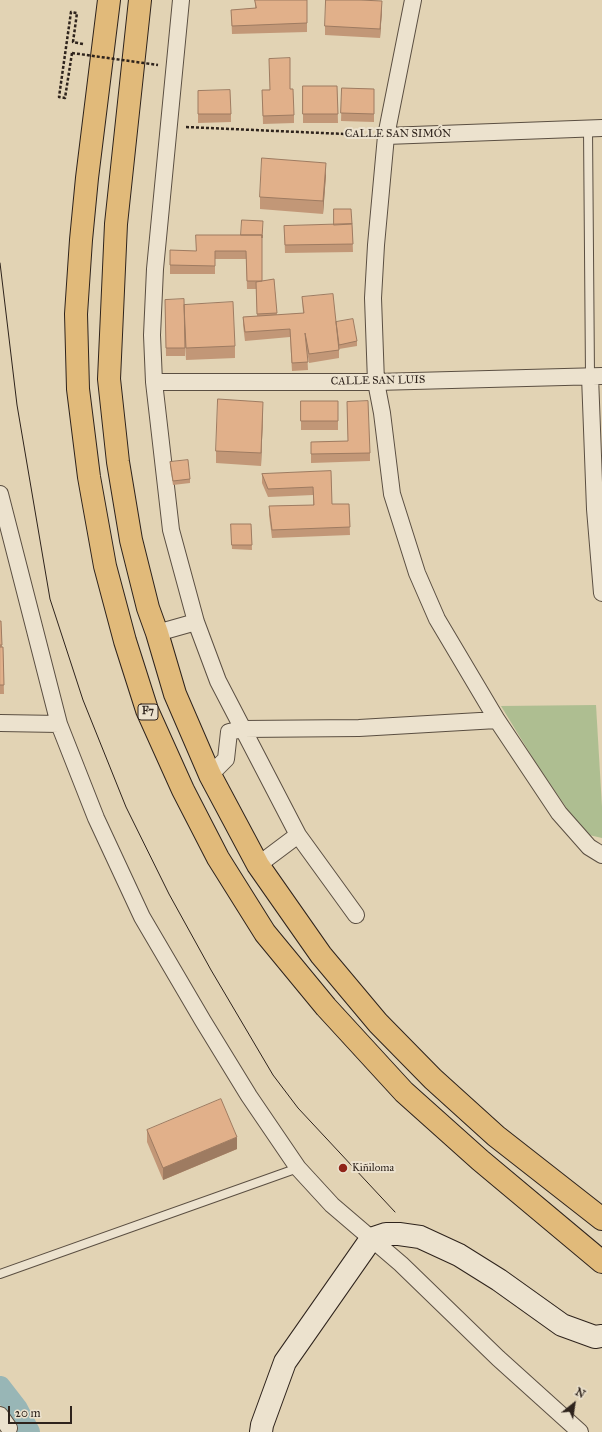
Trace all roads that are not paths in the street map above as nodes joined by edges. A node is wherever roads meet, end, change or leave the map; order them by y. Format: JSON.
{"nodes":[{"id":1,"x":109,"y":0,"type":"edge"},
{"id":2,"x":140,"y":0,"type":"edge"},
{"id":3,"x":181,"y":0,"type":"edge"},
{"id":4,"x":413,"y":0,"type":"edge"},
{"id":5,"x":595,"y":128,"type":"edge"},
{"id":6,"x":386,"y":136,"type":"junction"},
{"id":7,"x":596,"y":376,"type":"edge"},
{"id":8,"x":154,"y":382,"type":"junction"},
{"id":9,"x":376,"y":382,"type":"junction"},
{"id":10,"x":0,"y":494,"type":"edge"},
{"id":11,"x":602,"y":593,"type":"edge"},
{"id":12,"x":196,"y":622,"type":"junction"},
{"id":13,"x":157,"y":633,"type":"junction"},
{"id":14,"x":497,"y":720,"type":"junction"},
{"id":15,"x":0,"y":723,"type":"edge"},
{"id":16,"x":59,"y":724,"type":"junction"},
{"id":17,"x":243,"y":730,"type":"junction"},
{"id":18,"x":210,"y":775,"type":"junction"},
{"id":19,"x":298,"y":835,"type":"junction"},
{"id":20,"x":602,"y":855,"type":"edge"},
{"id":21,"x":258,"y":865,"type":"junction"},
{"id":22,"x":356,"y":915,"type":"dead end"},
{"id":23,"x":298,"y":1168,"type":"junction"},
{"id":24,"x":602,"y":1219,"type":"edge"},
{"id":25,"x":371,"y":1239,"type":"junction"},
{"id":26,"x":602,"y":1262,"type":"edge"},
{"id":27,"x":0,"y":1274,"type":"edge"},
{"id":28,"x":602,"y":1336,"type":"edge"},
{"id":29,"x":261,"y":1432,"type":"edge"},
{"id":30,"x":580,"y":1432,"type":"edge"}],
"edges":[{"from":1,"to":26,"type":"highway","number":"F7"},
{"from":2,"to":13,"type":"highway"},
{"from":3,"to":8,"type":"street"},
{"from":4,"to":6,"type":"street"},
{"from":5,"to":6,"type":"street","name":"CALLE SAN SIMÓN"},
{"from":5,"to":7,"type":"lane"},
{"from":6,"to":9,"type":"street"},
{"from":7,"to":9,"type":"street","name":"CALLE SAN LUIS"},
{"from":7,"to":11,"type":"street"},
{"from":8,"to":9,"type":"street","name":"CALLE SAN LUIS"},
{"from":8,"to":12,"type":"street"},
{"from":9,"to":14,"type":"street"},
{"from":10,"to":16,"type":"street"},
{"from":12,"to":13,"type":"street"},
{"from":12,"to":17,"type":"street"},
{"from":13,"to":18,"type":"highway"},
{"from":14,"to":17,"type":"street"},
{"from":14,"to":20,"type":"street"},
{"from":15,"to":16,"type":"street"},
{"from":16,"to":23,"type":"street"},
{"from":17,"to":18,"type":"street"},
{"from":17,"to":19,"type":"street"},
{"from":18,"to":21,"type":"highway"},
{"from":19,"to":21,"type":"street"},
{"from":19,"to":22,"type":"street"},
{"from":21,"to":24,"type":"highway"},
{"from":23,"to":25,"type":"street"},
{"from":23,"to":27,"type":"lane"},
{"from":25,"to":28,"type":"street"},
{"from":25,"to":29,"type":"street"},
{"from":25,"to":30,"type":"street"}]}
